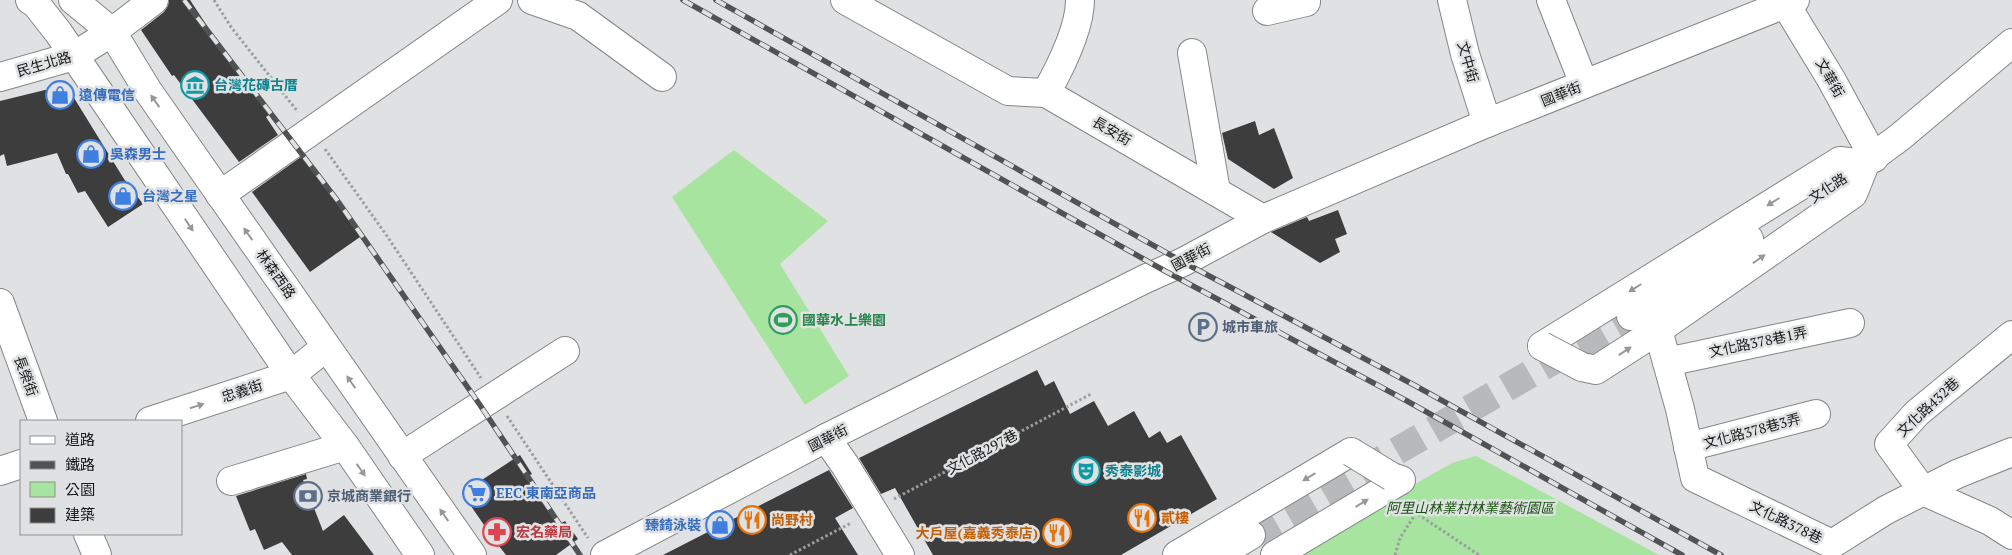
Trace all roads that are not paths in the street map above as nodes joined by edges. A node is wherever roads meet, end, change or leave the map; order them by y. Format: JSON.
{"nodes":[{"id":1,"x":30,"y":0,"type":"edge"},
{"id":2,"x":73,"y":0,"type":"edge"},
{"id":3,"x":154,"y":0,"type":"edge"},
{"id":4,"x":498,"y":0,"type":"edge"},
{"id":5,"x":532,"y":0,"type":"edge"},
{"id":6,"x":846,"y":0,"type":"edge"},
{"id":7,"x":1080,"y":0,"type":"edge"},
{"id":8,"x":1452,"y":0,"type":"edge"},
{"id":9,"x":1551,"y":0,"type":"edge"},
{"id":10,"x":1310,"y":1,"type":"edge"},
{"id":11,"x":1788,"y":1,"type":"edge"},
{"id":12,"x":1267,"y":11,"type":"dead end"},
{"id":13,"x":112,"y":32,"type":"junction"},
{"id":14,"x":2012,"y":43,"type":"edge"},
{"id":15,"x":1192,"y":53,"type":"dead end"},
{"id":16,"x":74,"y":56,"type":"junction"},
{"id":17,"x":0,"y":77,"type":"edge"},
{"id":18,"x":662,"y":77,"type":"dead end"},
{"id":19,"x":1584,"y":84,"type":"junction"},
{"id":20,"x":1046,"y":93,"type":"junction"},
{"id":21,"x":1487,"y":123,"type":"junction"},
{"id":22,"x":1870,"y":161,"type":"junction"},
{"id":23,"x":1216,"y":191,"type":"junction"},
{"id":24,"x":220,"y":195,"type":"junction"},
{"id":25,"x":1264,"y":219,"type":"junction"},
{"id":26,"x":0,"y":303,"type":"edge"},
{"id":27,"x":1630,"y":316,"type":"tunnel mouth"},
{"id":28,"x":1850,"y":322,"type":"dead end"},
{"id":29,"x":1658,"y":330,"type":"junction"},
{"id":30,"x":2012,"y":335,"type":"edge"},
{"id":31,"x":326,"y":347,"type":"junction"},
{"id":32,"x":565,"y":352,"type":"dead end"},
{"id":33,"x":1667,"y":362,"type":"junction"},
{"id":34,"x":291,"y":375,"type":"junction"},
{"id":35,"x":1816,"y":414,"type":"dead end"},
{"id":36,"x":43,"y":420,"type":"edge"},
{"id":37,"x":153,"y":420,"type":"edge"},
{"id":38,"x":826,"y":438,"type":"junction"},
{"id":39,"x":345,"y":446,"type":"junction"},
{"id":40,"x":1688,"y":447,"type":"junction"},
{"id":41,"x":2012,"y":452,"type":"edge"},
{"id":42,"x":402,"y":456,"type":"junction"},
{"id":43,"x":20,"y":464,"type":"edge"},
{"id":44,"x":0,"y":472,"type":"edge"},
{"id":45,"x":230,"y":480,"type":"dead end"},
{"id":46,"x":1923,"y":491,"type":"junction"},
{"id":47,"x":88,"y":535,"type":"edge"},
{"id":48,"x":1251,"y":535,"type":"tunnel mouth"},
{"id":49,"x":2012,"y":535,"type":"edge"},
{"id":50,"x":597,"y":547,"type":"edge"},
{"id":51,"x":97,"y":555,"type":"edge"},
{"id":52,"x":420,"y":555,"type":"edge"},
{"id":53,"x":472,"y":555,"type":"edge"},
{"id":54,"x":900,"y":555,"type":"edge"},
{"id":55,"x":1177,"y":555,"type":"edge"},
{"id":56,"x":1218,"y":555,"type":"edge"},
{"id":57,"x":1275,"y":555,"type":"edge"}],
"edges":[{"from":1,"to":16,"type":"street"},
{"from":2,"to":13,"type":"street","name":"林森西路"},
{"from":3,"to":13,"type":"street","name":"民生北路"},
{"from":4,"to":24,"type":"street"},
{"from":5,"to":18,"type":"street"},
{"from":6,"to":20,"type":"street"},
{"from":7,"to":20,"type":"street"},
{"from":8,"to":21,"type":"street","name":"文中街"},
{"from":9,"to":19,"type":"street"},
{"from":10,"to":12,"type":"street"},
{"from":11,"to":19,"type":"street","name":"國華街"},
{"from":11,"to":22,"type":"street","name":"文華街"},
{"from":13,"to":16,"type":"street","name":"民生北路"},
{"from":24,"to":13,"type":"street","name":"林森西路","one_way":true},
{"from":14,"to":22,"type":"street","name":"文化路"},
{"from":15,"to":23,"type":"street"},
{"from":16,"to":17,"type":"street","name":"民生北路"},
{"from":16,"to":34,"type":"street","one_way":true},
{"from":19,"to":21,"type":"street","name":"國華街"},
{"from":20,"to":23,"type":"street","name":"長安街"},
{"from":21,"to":25,"type":"street","name":"國華街"},
{"from":22,"to":27,"type":"street","name":"文化路"},
{"from":29,"to":22,"type":"street","one_way":true},
{"from":22,"to":29,"type":"street","one_way":true,"bridge":true},
{"from":23,"to":25,"type":"street","name":"長安街"},
{"from":31,"to":24,"type":"street","name":"林森西路","one_way":true},
{"from":25,"to":38,"type":"street","name":"國華街"},
{"from":26,"to":36,"type":"street","name":"長榮街"},
{"from":28,"to":33,"type":"street","name":"文化路378巷1弄"},
{"from":29,"to":33,"type":"street","name":"文化路378巷"},
{"from":30,"to":46,"type":"street","name":"文化路432巷"},
{"from":31,"to":34,"type":"street","name":"忠義街"},
{"from":42,"to":31,"type":"street","name":"林森西路","one_way":true},
{"from":32,"to":42,"type":"street"},
{"from":33,"to":40,"type":"street","name":"文化路378巷"},
{"from":37,"to":34,"type":"street","name":"忠義街","one_way":true},
{"from":34,"to":39,"type":"street"},
{"from":35,"to":40,"type":"street","name":"文化路378巷3弄"},
{"from":38,"to":50,"type":"street","name":"國華街"},
{"from":38,"to":54,"type":"street"},
{"from":39,"to":45,"type":"street"},
{"from":39,"to":52,"type":"street","one_way":true},
{"from":40,"to":46,"type":"street","name":"文化路378巷"},
{"from":41,"to":46,"type":"street","name":"文化路378巷"},
{"from":53,"to":42,"type":"street","name":"林森西路","one_way":true},
{"from":43,"to":44,"type":"street"},
{"from":46,"to":49,"type":"street"},
{"from":47,"to":51,"type":"street"},
{"from":48,"to":56,"type":"street"},
{"from":57,"to":55,"type":"street","one_way":true,"bridge":true}]}
